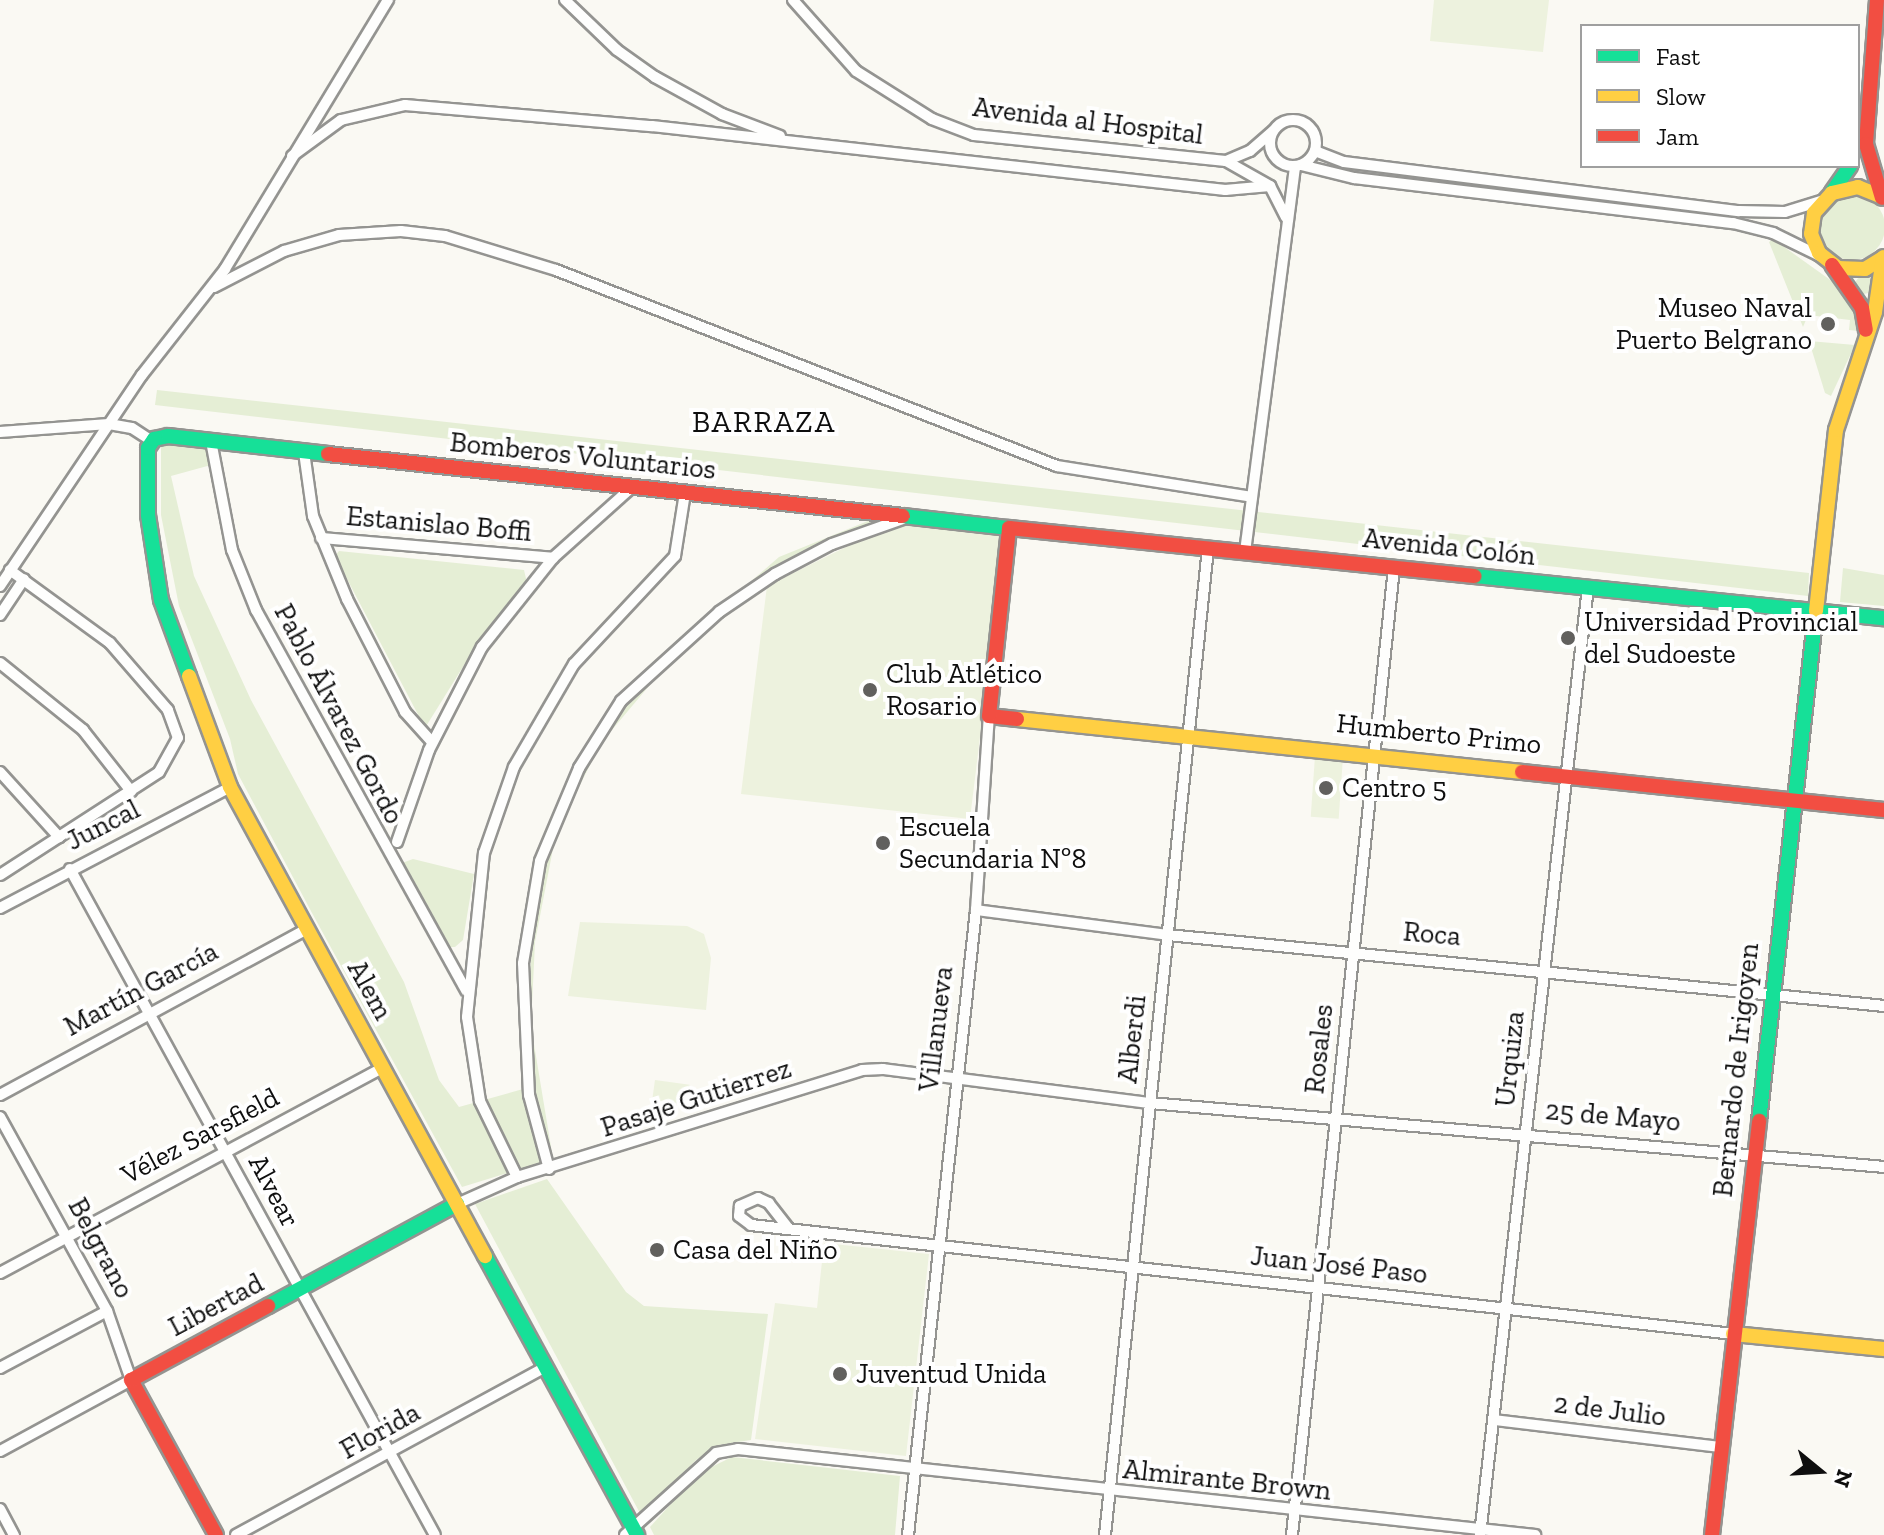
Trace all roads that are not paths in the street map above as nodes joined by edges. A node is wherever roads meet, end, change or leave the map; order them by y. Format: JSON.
{"nodes":[{"id":1,"x":388,"y":0,"type":"edge"},
{"id":2,"x":565,"y":0,"type":"edge"},
{"id":3,"x":793,"y":0,"type":"edge"},
{"id":4,"x":1877,"y":0,"type":"edge"},
{"id":5,"x":1866,"y":118,"type":"junction"},
{"id":6,"x":1273,"y":131,"type":"junction"},
{"id":7,"x":1860,"y":138,"type":"edge"},
{"id":8,"x":800,"y":143,"type":"junction"},
{"id":9,"x":1315,"y":151,"type":"junction"},
{"id":10,"x":292,"y":156,"type":"junction"},
{"id":11,"x":1226,"y":161,"type":"junction"},
{"id":12,"x":1298,"y":166,"type":"junction"},
{"id":13,"x":1848,"y":168,"type":"edge"},
{"id":14,"x":1270,"y":186,"type":"junction"},
{"id":15,"x":1827,"y":196,"type":"junction"},
{"id":16,"x":1883,"y":199,"type":"edge"},
{"id":17,"x":1287,"y":221,"type":"junction"},
{"id":18,"x":1883,"y":257,"type":"edge"},
{"id":19,"x":1829,"y":263,"type":"junction"},
{"id":20,"x":214,"y":287,"type":"junction"},
{"id":21,"x":1867,"y":338,"type":"junction"},
{"id":22,"x":109,"y":424,"type":"junction"},
{"id":23,"x":0,"y":432,"type":"edge"},
{"id":24,"x":152,"y":441,"type":"junction"},
{"id":25,"x":211,"y":441,"type":"junction"},
{"id":26,"x":304,"y":452,"type":"junction"},
{"id":27,"x":633,"y":487,"type":"junction"},
{"id":28,"x":685,"y":493,"type":"junction"},
{"id":29,"x":1252,"y":497,"type":"junction"},
{"id":30,"x":921,"y":518,"type":"junction"},
{"id":31,"x":1009,"y":528,"type":"junction"},
{"id":32,"x":321,"y":538,"type":"junction"},
{"id":33,"x":1208,"y":548,"type":"junction"},
{"id":34,"x":1245,"y":552,"type":"junction"},
{"id":35,"x":553,"y":558,"type":"junction"},
{"id":36,"x":1394,"y":567,"type":"junction"},
{"id":37,"x":10,"y":570,"type":"junction"},
{"id":38,"x":24,"y":579,"type":"junction"},
{"id":39,"x":0,"y":586,"type":"edge"},
{"id":40,"x":1588,"y":587,"type":"junction"},
{"id":41,"x":1816,"y":611,"type":"junction"},
{"id":42,"x":0,"y":615,"type":"edge"},
{"id":43,"x":1884,"y":618,"type":"edge"},
{"id":44,"x":0,"y":663,"type":"edge"},
{"id":45,"x":989,"y":716,"type":"junction"},
{"id":46,"x":1188,"y":735,"type":"junction"},
{"id":47,"x":432,"y":742,"type":"junction"},
{"id":48,"x":1373,"y":753,"type":"junction"},
{"id":49,"x":0,"y":772,"type":"edge"},
{"id":50,"x":1566,"y":773,"type":"junction"},
{"id":51,"x":230,"y":787,"type":"junction"},
{"id":52,"x":131,"y":791,"type":"junction"},
{"id":53,"x":1791,"y":798,"type":"junction"},
{"id":54,"x":1884,"y":810,"type":"edge"},
{"id":55,"x":59,"y":837,"type":"junction"},
{"id":56,"x":397,"y":842,"type":"dead end"},
{"id":57,"x":70,"y":869,"type":"junction"},
{"id":58,"x":0,"y":875,"type":"edge"},
{"id":59,"x":0,"y":908,"type":"edge"},
{"id":60,"x":976,"y":910,"type":"junction"},
{"id":61,"x":307,"y":929,"type":"junction"},
{"id":62,"x":1168,"y":935,"type":"junction"},
{"id":63,"x":1353,"y":950,"type":"junction"},
{"id":64,"x":1543,"y":968,"type":"junction"},
{"id":65,"x":1770,"y":992,"type":"junction"},
{"id":66,"x":467,"y":993,"type":"junction"},
{"id":67,"x":1884,"y":1006,"type":"edge"},
{"id":68,"x":147,"y":1012,"type":"junction"},
{"id":69,"x":382,"y":1068,"type":"junction"},
{"id":70,"x":956,"y":1076,"type":"junction"},
{"id":71,"x":0,"y":1095,"type":"edge"},
{"id":72,"x":1150,"y":1103,"type":"junction"},
{"id":73,"x":0,"y":1117,"type":"edge"},
{"id":74,"x":1335,"y":1119,"type":"junction"},
{"id":75,"x":1526,"y":1132,"type":"junction"},
{"id":76,"x":224,"y":1149,"type":"junction"},
{"id":77,"x":1753,"y":1153,"type":"junction"},
{"id":78,"x":1884,"y":1167,"type":"edge"},
{"id":79,"x":549,"y":1169,"type":"junction"},
{"id":80,"x":517,"y":1177,"type":"junction"},
{"id":81,"x":457,"y":1204,"type":"junction"},
{"id":82,"x":789,"y":1229,"type":"junction"},
{"id":83,"x":66,"y":1237,"type":"junction"},
{"id":84,"x":939,"y":1245,"type":"junction"},
{"id":85,"x":1132,"y":1269,"type":"junction"},
{"id":86,"x":0,"y":1273,"type":"edge"},
{"id":87,"x":300,"y":1289,"type":"junction"},
{"id":88,"x":1318,"y":1290,"type":"junction"},
{"id":89,"x":1507,"y":1308,"type":"junction"},
{"id":90,"x":107,"y":1311,"type":"junction"},
{"id":91,"x":1733,"y":1334,"type":"junction"},
{"id":92,"x":1884,"y":1349,"type":"edge"},
{"id":93,"x":545,"y":1367,"type":"junction"},
{"id":94,"x":0,"y":1368,"type":"edge"},
{"id":95,"x":131,"y":1380,"type":"junction"},
{"id":96,"x":1494,"y":1420,"type":"junction"},
{"id":97,"x":1721,"y":1447,"type":"junction"},
{"id":98,"x":0,"y":1451,"type":"edge"},
{"id":99,"x":392,"y":1453,"type":"junction"},
{"id":100,"x":914,"y":1470,"type":"junction"},
{"id":101,"x":1109,"y":1493,"type":"junction"},
{"id":102,"x":0,"y":1509,"type":"edge"},
{"id":103,"x":1295,"y":1511,"type":"junction"},
{"id":104,"x":1481,"y":1532,"type":"edge"},
{"id":105,"x":632,"y":1533,"type":"edge"},
{"id":106,"x":14,"y":1535,"type":"edge"},
{"id":107,"x":216,"y":1535,"type":"edge"},
{"id":108,"x":236,"y":1535,"type":"edge"},
{"id":109,"x":435,"y":1535,"type":"edge"},
{"id":110,"x":908,"y":1535,"type":"edge"},
{"id":111,"x":1105,"y":1535,"type":"edge"},
{"id":112,"x":1292,"y":1535,"type":"edge"},
{"id":113,"x":1535,"y":1535,"type":"edge"},
{"id":114,"x":1712,"y":1535,"type":"edge"}],
"edges":[{"from":1,"to":10,"type":"street"},
{"from":2,"to":8,"type":"street"},
{"from":3,"to":11,"type":"street","name":"Avenida al Hospital"},
{"from":4,"to":5,"type":"main road"},
{"from":5,"to":7,"type":"main road"},
{"from":5,"to":16,"type":"main road"},
{"from":6,"to":9,"type":"street"},
{"from":6,"to":11,"type":"street","name":"Avenida al Hospital"},
{"from":6,"to":12,"type":"street"},
{"from":8,"to":10,"type":"street"},
{"from":8,"to":14,"type":"street"},
{"from":9,"to":12,"type":"street"},
{"from":9,"to":15,"type":"street"},
{"from":10,"to":20,"type":"street"},
{"from":11,"to":14,"type":"street"},
{"from":12,"to":17,"type":"street"},
{"from":12,"to":19,"type":"street"},
{"from":13,"to":15,"type":"main road"},
{"from":14,"to":17,"type":"street"},
{"from":15,"to":16,"type":"main road"},
{"from":15,"to":19,"type":"main road"},
{"from":17,"to":29,"type":"street"},
{"from":18,"to":19,"type":"main road"},
{"from":18,"to":21,"type":"main road","name":"Bernardo de Irigoyen"},
{"from":19,"to":21,"type":"main road"},
{"from":20,"to":22,"type":"street"},
{"from":20,"to":29,"type":"street"},
{"from":21,"to":41,"type":"main road","name":"Bernardo de Irigoyen"},
{"from":22,"to":23,"type":"street"},
{"from":22,"to":24,"type":"street"},
{"from":22,"to":37,"type":"street"},
{"from":24,"to":25,"type":"main road","name":"Bomberos Voluntarios"},
{"from":24,"to":51,"type":"main road","name":"Alem"},
{"from":25,"to":26,"type":"main road","name":"Bomberos Voluntarios"},
{"from":25,"to":66,"type":"street","name":"Pablo Álvarez Gordo"},
{"from":26,"to":27,"type":"main road","name":"Bomberos Voluntarios"},
{"from":26,"to":32,"type":"street"},
{"from":27,"to":28,"type":"main road","name":"Bomberos Voluntarios"},
{"from":27,"to":35,"type":"street"},
{"from":28,"to":30,"type":"main road","name":"Bomberos Voluntarios"},
{"from":28,"to":66,"type":"street"},
{"from":29,"to":34,"type":"street"},
{"from":30,"to":31,"type":"main road","name":"Bomberos Voluntarios"},
{"from":30,"to":79,"type":"street"},
{"from":31,"to":33,"type":"main road","name":"Avenida Colón"},
{"from":31,"to":45,"type":"main road","name":"Villanueva"},
{"from":32,"to":35,"type":"street","name":"Estanislao Boffi"},
{"from":32,"to":47,"type":"street"},
{"from":33,"to":34,"type":"main road","name":"Avenida Colón"},
{"from":33,"to":46,"type":"street","name":"Alberdi"},
{"from":34,"to":36,"type":"main road","name":"Avenida Colón"},
{"from":35,"to":47,"type":"street"},
{"from":36,"to":40,"type":"main road","name":"Avenida Colón"},
{"from":36,"to":48,"type":"street","name":"Rosales"},
{"from":37,"to":38,"type":"street"},
{"from":37,"to":39,"type":"street"},
{"from":38,"to":42,"type":"street"},
{"from":38,"to":52,"type":"street"},
{"from":40,"to":41,"type":"main road","name":"Avenida Colón"},
{"from":40,"to":50,"type":"street","name":"Urquiza"},
{"from":41,"to":43,"type":"main road","name":"Avenida Colón"},
{"from":41,"to":53,"type":"main road","name":"Bernardo de Irigoyen"},
{"from":44,"to":52,"type":"street"},
{"from":45,"to":46,"type":"main road","name":"Humberto Primo"},
{"from":45,"to":60,"type":"street","name":"Villanueva"},
{"from":46,"to":48,"type":"main road","name":"Humberto Primo"},
{"from":46,"to":62,"type":"street","name":"Alberdi"},
{"from":47,"to":56,"type":"street"},
{"from":48,"to":50,"type":"main road","name":"Humberto Primo"},
{"from":48,"to":63,"type":"street","name":"Rosales"},
{"from":49,"to":55,"type":"street"},
{"from":50,"to":53,"type":"main road","name":"Humberto Primo"},
{"from":50,"to":64,"type":"street","name":"Urquiza"},
{"from":51,"to":57,"type":"street","name":"Juncal"},
{"from":51,"to":61,"type":"main road","name":"Alem"},
{"from":52,"to":55,"type":"street"},
{"from":53,"to":54,"type":"main road","name":"Humberto Primo"},
{"from":53,"to":65,"type":"main road","name":"Bernardo de Irigoyen"},
{"from":55,"to":58,"type":"street"},
{"from":57,"to":59,"type":"street","name":"Juncal"},
{"from":57,"to":68,"type":"street","name":"Alvear"},
{"from":60,"to":62,"type":"street","name":"Roca"},
{"from":60,"to":70,"type":"street","name":"Villanueva"},
{"from":61,"to":68,"type":"street","name":"Martín García"},
{"from":61,"to":69,"type":"main road","name":"Alem"},
{"from":62,"to":63,"type":"street","name":"Roca"},
{"from":62,"to":72,"type":"street","name":"Alberdi"},
{"from":63,"to":64,"type":"street","name":"Roca"},
{"from":63,"to":74,"type":"street","name":"Rosales"},
{"from":64,"to":65,"type":"street","name":"Roca"},
{"from":64,"to":75,"type":"street","name":"Urquiza"},
{"from":65,"to":67,"type":"street","name":"Roca"},
{"from":65,"to":77,"type":"main road","name":"Bernardo de Irigoyen"},
{"from":66,"to":80,"type":"street"},
{"from":68,"to":71,"type":"street","name":"Martín García"},
{"from":68,"to":76,"type":"street","name":"Alvear"},
{"from":69,"to":76,"type":"street","name":"Vélez Sarsfield"},
{"from":69,"to":81,"type":"main road","name":"Alem"},
{"from":70,"to":72,"type":"street","name":"25 de Mayo"},
{"from":70,"to":79,"type":"street","name":"Pasaje Gutierrez"},
{"from":70,"to":84,"type":"street","name":"Villanueva"},
{"from":72,"to":74,"type":"street","name":"25 de Mayo"},
{"from":72,"to":85,"type":"street","name":"Alberdi"},
{"from":73,"to":83,"type":"street","name":"Belgrano"},
{"from":74,"to":75,"type":"street","name":"25 de Mayo"},
{"from":74,"to":88,"type":"street","name":"Rosales"},
{"from":75,"to":77,"type":"street","name":"25 de Mayo"},
{"from":75,"to":89,"type":"street","name":"Urquiza"},
{"from":76,"to":83,"type":"street","name":"Vélez Sarsfield"},
{"from":76,"to":87,"type":"street","name":"Alvear"},
{"from":77,"to":78,"type":"street","name":"25 de Mayo"},
{"from":77,"to":91,"type":"main road","name":"Bernardo de Irigoyen"},
{"from":79,"to":80,"type":"street","name":"Pasaje Gutierrez"},
{"from":80,"to":81,"type":"street","name":"Pasaje Gutierrez"},
{"from":81,"to":87,"type":"main road","name":"Libertad"},
{"from":81,"to":93,"type":"main road","name":"Alem"},
{"from":82,"to":82,"type":"street","name":"Juan José Paso"},
{"from":82,"to":84,"type":"street","name":"Juan José Paso"},
{"from":83,"to":86,"type":"street","name":"Vélez Sarsfield"},
{"from":83,"to":90,"type":"street","name":"Belgrano"},
{"from":84,"to":85,"type":"street","name":"Juan José Paso"},
{"from":84,"to":100,"type":"street","name":"Villanueva"},
{"from":85,"to":88,"type":"street","name":"Juan José Paso"},
{"from":85,"to":101,"type":"street","name":"Alberdi"},
{"from":87,"to":95,"type":"main road","name":"Libertad"},
{"from":87,"to":99,"type":"street","name":"Alvear"},
{"from":88,"to":89,"type":"street","name":"Juan José Paso"},
{"from":88,"to":103,"type":"street","name":"Rosales"},
{"from":89,"to":91,"type":"street","name":"Juan José Paso"},
{"from":89,"to":96,"type":"street","name":"Urquiza"},
{"from":90,"to":94,"type":"street"},
{"from":90,"to":95,"type":"street","name":"Belgrano"},
{"from":91,"to":92,"type":"main road","name":"Juan José Paso"},
{"from":91,"to":97,"type":"main road","name":"Bernardo de Irigoyen"},
{"from":93,"to":99,"type":"street","name":"Florida"},
{"from":93,"to":105,"type":"main road","name":"Alem"},
{"from":95,"to":98,"type":"street","name":"Libertad"},
{"from":95,"to":107,"type":"main road","name":"Belgrano"},
{"from":96,"to":97,"type":"street","name":"2 de Julio"},
{"from":96,"to":104,"type":"street","name":"Urquiza"},
{"from":97,"to":114,"type":"main road","name":"Bernardo de Irigoyen"},
{"from":99,"to":108,"type":"street","name":"Florida"},
{"from":99,"to":109,"type":"street","name":"Alvear"},
{"from":100,"to":101,"type":"street","name":"Almirante Brown"},
{"from":100,"to":105,"type":"street","name":"Almirante Brown"},
{"from":100,"to":110,"type":"street","name":"Villanueva"},
{"from":101,"to":103,"type":"street","name":"Almirante Brown"},
{"from":101,"to":111,"type":"street","name":"Alberdi"},
{"from":102,"to":106,"type":"street"},
{"from":103,"to":104,"type":"street","name":"Almirante Brown"},
{"from":103,"to":112,"type":"street","name":"Rosales"},
{"from":104,"to":113,"type":"street","name":"Almirante Brown"}]}
